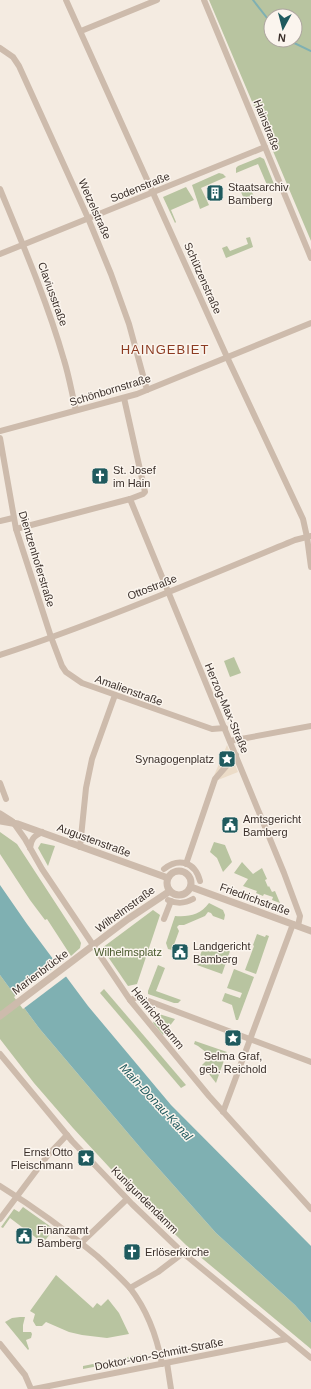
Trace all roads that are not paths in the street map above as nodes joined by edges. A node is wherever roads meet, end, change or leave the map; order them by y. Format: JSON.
{"nodes":[{"id":1,"x":66,"y":0,"type":"edge"},
{"id":2,"x":157,"y":0,"type":"edge"},
{"id":3,"x":204,"y":0,"type":"edge"},
{"id":4,"x":81,"y":31,"type":"junction"},
{"id":5,"x":0,"y":48,"type":"edge"},
{"id":6,"x":265,"y":147,"type":"junction"},
{"id":7,"x":0,"y":189,"type":"edge"},
{"id":8,"x":154,"y":193,"type":"junction"},
{"id":9,"x":88,"y":218,"type":"junction"},
{"id":10,"x":24,"y":245,"type":"junction"},
{"id":11,"x":0,"y":254,"type":"edge"},
{"id":12,"x":311,"y":258,"type":"edge"},
{"id":13,"x":311,"y":323,"type":"edge"},
{"id":14,"x":228,"y":357,"type":"junction"},
{"id":15,"x":146,"y":390,"type":"junction"},
{"id":16,"x":124,"y":398,"type":"junction"},
{"id":17,"x":76,"y":410,"type":"junction"},
{"id":18,"x":0,"y":431,"type":"edge"},
{"id":19,"x":0,"y":438,"type":"edge"},
{"id":20,"x":130,"y":499,"type":"junction"},
{"id":21,"x":13,"y":518,"type":"junction"},
{"id":22,"x":0,"y":521,"type":"edge"},
{"id":23,"x":16,"y":529,"type":"junction"},
{"id":24,"x":309,"y":536,"type":"edge"},
{"id":25,"x":311,"y":567,"type":"edge"},
{"id":26,"x":168,"y":593,"type":"junction"},
{"id":27,"x":51,"y":637,"type":"junction"},
{"id":28,"x":0,"y":655,"type":"edge"},
{"id":29,"x":115,"y":696,"type":"junction"},
{"id":30,"x":311,"y":726,"type":"edge"},
{"id":31,"x":225,"y":728,"type":"junction"},
{"id":32,"x":230,"y":742,"type":"junction"},
{"id":33,"x":236,"y":755,"type":"junction"},
{"id":34,"x":0,"y":783,"type":"edge"},
{"id":35,"x":6,"y":799,"type":"dead end"},
{"id":36,"x":0,"y":814,"type":"edge"},
{"id":37,"x":0,"y":821,"type":"edge"},
{"id":38,"x":13,"y":822,"type":"junction"},
{"id":39,"x":42,"y":832,"type":"junction"},
{"id":40,"x":80,"y":847,"type":"junction"},
{"id":41,"x":30,"y":848,"type":"junction"},
{"id":42,"x":186,"y":864,"type":"junction"},
{"id":43,"x":164,"y":869,"type":"dead end"},
{"id":44,"x":168,"y":878,"type":"junction"},
{"id":45,"x":200,"y":881,"type":"dead end"},
{"id":46,"x":190,"y":887,"type":"junction"},
{"id":47,"x":170,"y":891,"type":"junction"},
{"id":48,"x":193,"y":899,"type":"dead end"},
{"id":49,"x":164,"y":919,"type":"dead end"},
{"id":50,"x":295,"y":925,"type":"junction"},
{"id":51,"x":311,"y":931,"type":"edge"},
{"id":52,"x":93,"y":946,"type":"junction"},
{"id":53,"x":130,"y":1000,"type":"junction"},
{"id":54,"x":0,"y":1016,"type":"edge"},
{"id":55,"x":250,"y":1040,"type":"junction"},
{"id":56,"x":0,"y":1054,"type":"edge"},
{"id":57,"x":311,"y":1062,"type":"edge"},
{"id":58,"x":223,"y":1112,"type":"junction"},
{"id":59,"x":67,"y":1135,"type":"junction"},
{"id":60,"x":0,"y":1186,"type":"edge"},
{"id":61,"x":16,"y":1197,"type":"junction"},
{"id":62,"x":127,"y":1199,"type":"junction"},
{"id":63,"x":311,"y":1209,"type":"edge"},
{"id":64,"x":0,"y":1219,"type":"edge"},
{"id":65,"x":81,"y":1243,"type":"junction"},
{"id":66,"x":183,"y":1253,"type":"junction"},
{"id":67,"x":130,"y":1288,"type":"junction"},
{"id":68,"x":287,"y":1339,"type":"junction"},
{"id":69,"x":0,"y":1344,"type":"edge"},
{"id":70,"x":311,"y":1358,"type":"edge"},
{"id":71,"x":165,"y":1363,"type":"junction"},
{"id":72,"x":31,"y":1389,"type":"edge"},
{"id":73,"x":34,"y":1389,"type":"edge"},
{"id":74,"x":171,"y":1389,"type":"edge"}],
"edges":[{"from":1,"to":4,"type":"street","name":"Schützenstraße"},
{"from":2,"to":4,"type":"street"},
{"from":3,"to":6,"type":"street","name":"Hainstraße"},
{"from":4,"to":8,"type":"street","name":"Schützenstraße"},
{"from":5,"to":9,"type":"street","name":"Wetzelstraße"},
{"from":6,"to":8,"type":"street","name":"Sodenstraße"},
{"from":6,"to":12,"type":"street","name":"Hainstraße"},
{"from":7,"to":10,"type":"street","name":"Claviusstraße"},
{"from":8,"to":9,"type":"street","name":"Sodenstraße"},
{"from":8,"to":14,"type":"street","name":"Schützenstraße"},
{"from":9,"to":10,"type":"street","name":"Sodenstraße"},
{"from":9,"to":15,"type":"street","name":"Wetzelstraße"},
{"from":10,"to":11,"type":"street","name":"Sodenstraße"},
{"from":10,"to":17,"type":"street","name":"Claviusstraße"},
{"from":13,"to":14,"type":"street","name":"Schönbornstraße"},
{"from":14,"to":15,"type":"street","name":"Schönbornstraße"},
{"from":14,"to":24,"type":"street","name":"Schützenstraße"},
{"from":15,"to":16,"type":"street","name":"Schönbornstraße"},
{"from":16,"to":17,"type":"street","name":"Schönbornstraße"},
{"from":16,"to":20,"type":"street"},
{"from":17,"to":18,"type":"street","name":"Schönbornstraße"},
{"from":19,"to":21,"type":"street","name":"Dientzenhoferstraße"},
{"from":20,"to":23,"type":"street"},
{"from":20,"to":26,"type":"street","name":"Herzog-Max-Straße"},
{"from":21,"to":22,"type":"street"},
{"from":21,"to":23,"type":"street","name":"Dientzenhoferstraße"},
{"from":23,"to":27,"type":"street","name":"Dientzenhoferstraße"},
{"from":24,"to":25,"type":"street","name":"Schützenstraße"},
{"from":24,"to":26,"type":"street","name":"Ottostraße"},
{"from":26,"to":27,"type":"street","name":"Ottostraße"},
{"from":26,"to":31,"type":"street","name":"Herzog-Max-Straße"},
{"from":27,"to":28,"type":"street","name":"Ottostraße"},
{"from":27,"to":29,"type":"street","name":"Amalienstraße"},
{"from":29,"to":31,"type":"street","name":"Amalienstraße"},
{"from":29,"to":40,"type":"street"},
{"from":30,"to":32,"type":"street"},
{"from":31,"to":32,"type":"street","name":"Herzog-Max-Straße"},
{"from":32,"to":33,"type":"street","name":"Herzog-Max-Straße"},
{"from":33,"to":42,"type":"street"},
{"from":33,"to":50,"type":"street","name":"Herzog-Max-Straße"},
{"from":34,"to":35,"type":"street"},
{"from":36,"to":38,"type":"street"},
{"from":37,"to":38,"type":"street"},
{"from":38,"to":39,"type":"street","name":"Augustenstraße"},
{"from":38,"to":41,"type":"street","name":"Heinrichsdamm"},
{"from":39,"to":40,"type":"street","name":"Augustenstraße"},
{"from":39,"to":41,"type":"street"},
{"from":40,"to":44,"type":"street","name":"Augustenstraße"},
{"from":41,"to":52,"type":"street","name":"Heinrichsdamm"},
{"from":42,"to":43,"type":"street"},
{"from":42,"to":45,"type":"street"},
{"from":44,"to":46,"type":"street"},
{"from":44,"to":47,"type":"street"},
{"from":46,"to":47,"type":"street"},
{"from":46,"to":50,"type":"street","name":"Friedrichstraße"},
{"from":47,"to":52,"type":"street","name":"Wilhelmstraße"},
{"from":48,"to":49,"type":"street"},
{"from":50,"to":51,"type":"street","name":"Friedrichstraße"},
{"from":50,"to":55,"type":"street"},
{"from":52,"to":53,"type":"street","name":"Heinrichsdamm"},
{"from":52,"to":54,"type":"street","name":"Marienbrücke"},
{"from":53,"to":55,"type":"street"},
{"from":53,"to":58,"type":"street","name":"Heinrichsdamm"},
{"from":55,"to":57,"type":"street"},
{"from":55,"to":58,"type":"street"},
{"from":56,"to":59,"type":"street","name":"Kunigundendamm"},
{"from":58,"to":63,"type":"street","name":"Heinrichsdamm"},
{"from":59,"to":61,"type":"street"},
{"from":59,"to":62,"type":"street","name":"Kunigundendamm"},
{"from":60,"to":61,"type":"street"},
{"from":61,"to":64,"type":"street"},
{"from":61,"to":65,"type":"street"},
{"from":62,"to":65,"type":"street"},
{"from":62,"to":66,"type":"street","name":"Kunigundendamm"},
{"from":65,"to":67,"type":"street"},
{"from":66,"to":67,"type":"street"},
{"from":66,"to":68,"type":"street","name":"Kunigundendamm"},
{"from":67,"to":71,"type":"street"},
{"from":68,"to":70,"type":"street","name":"Kunigundendamm"},
{"from":68,"to":71,"type":"street","name":"Doktor-von-Schmitt-Straße"},
{"from":69,"to":72,"type":"street"},
{"from":71,"to":73,"type":"street","name":"Doktor-von-Schmitt-Straße"},
{"from":71,"to":74,"type":"street"}]}
